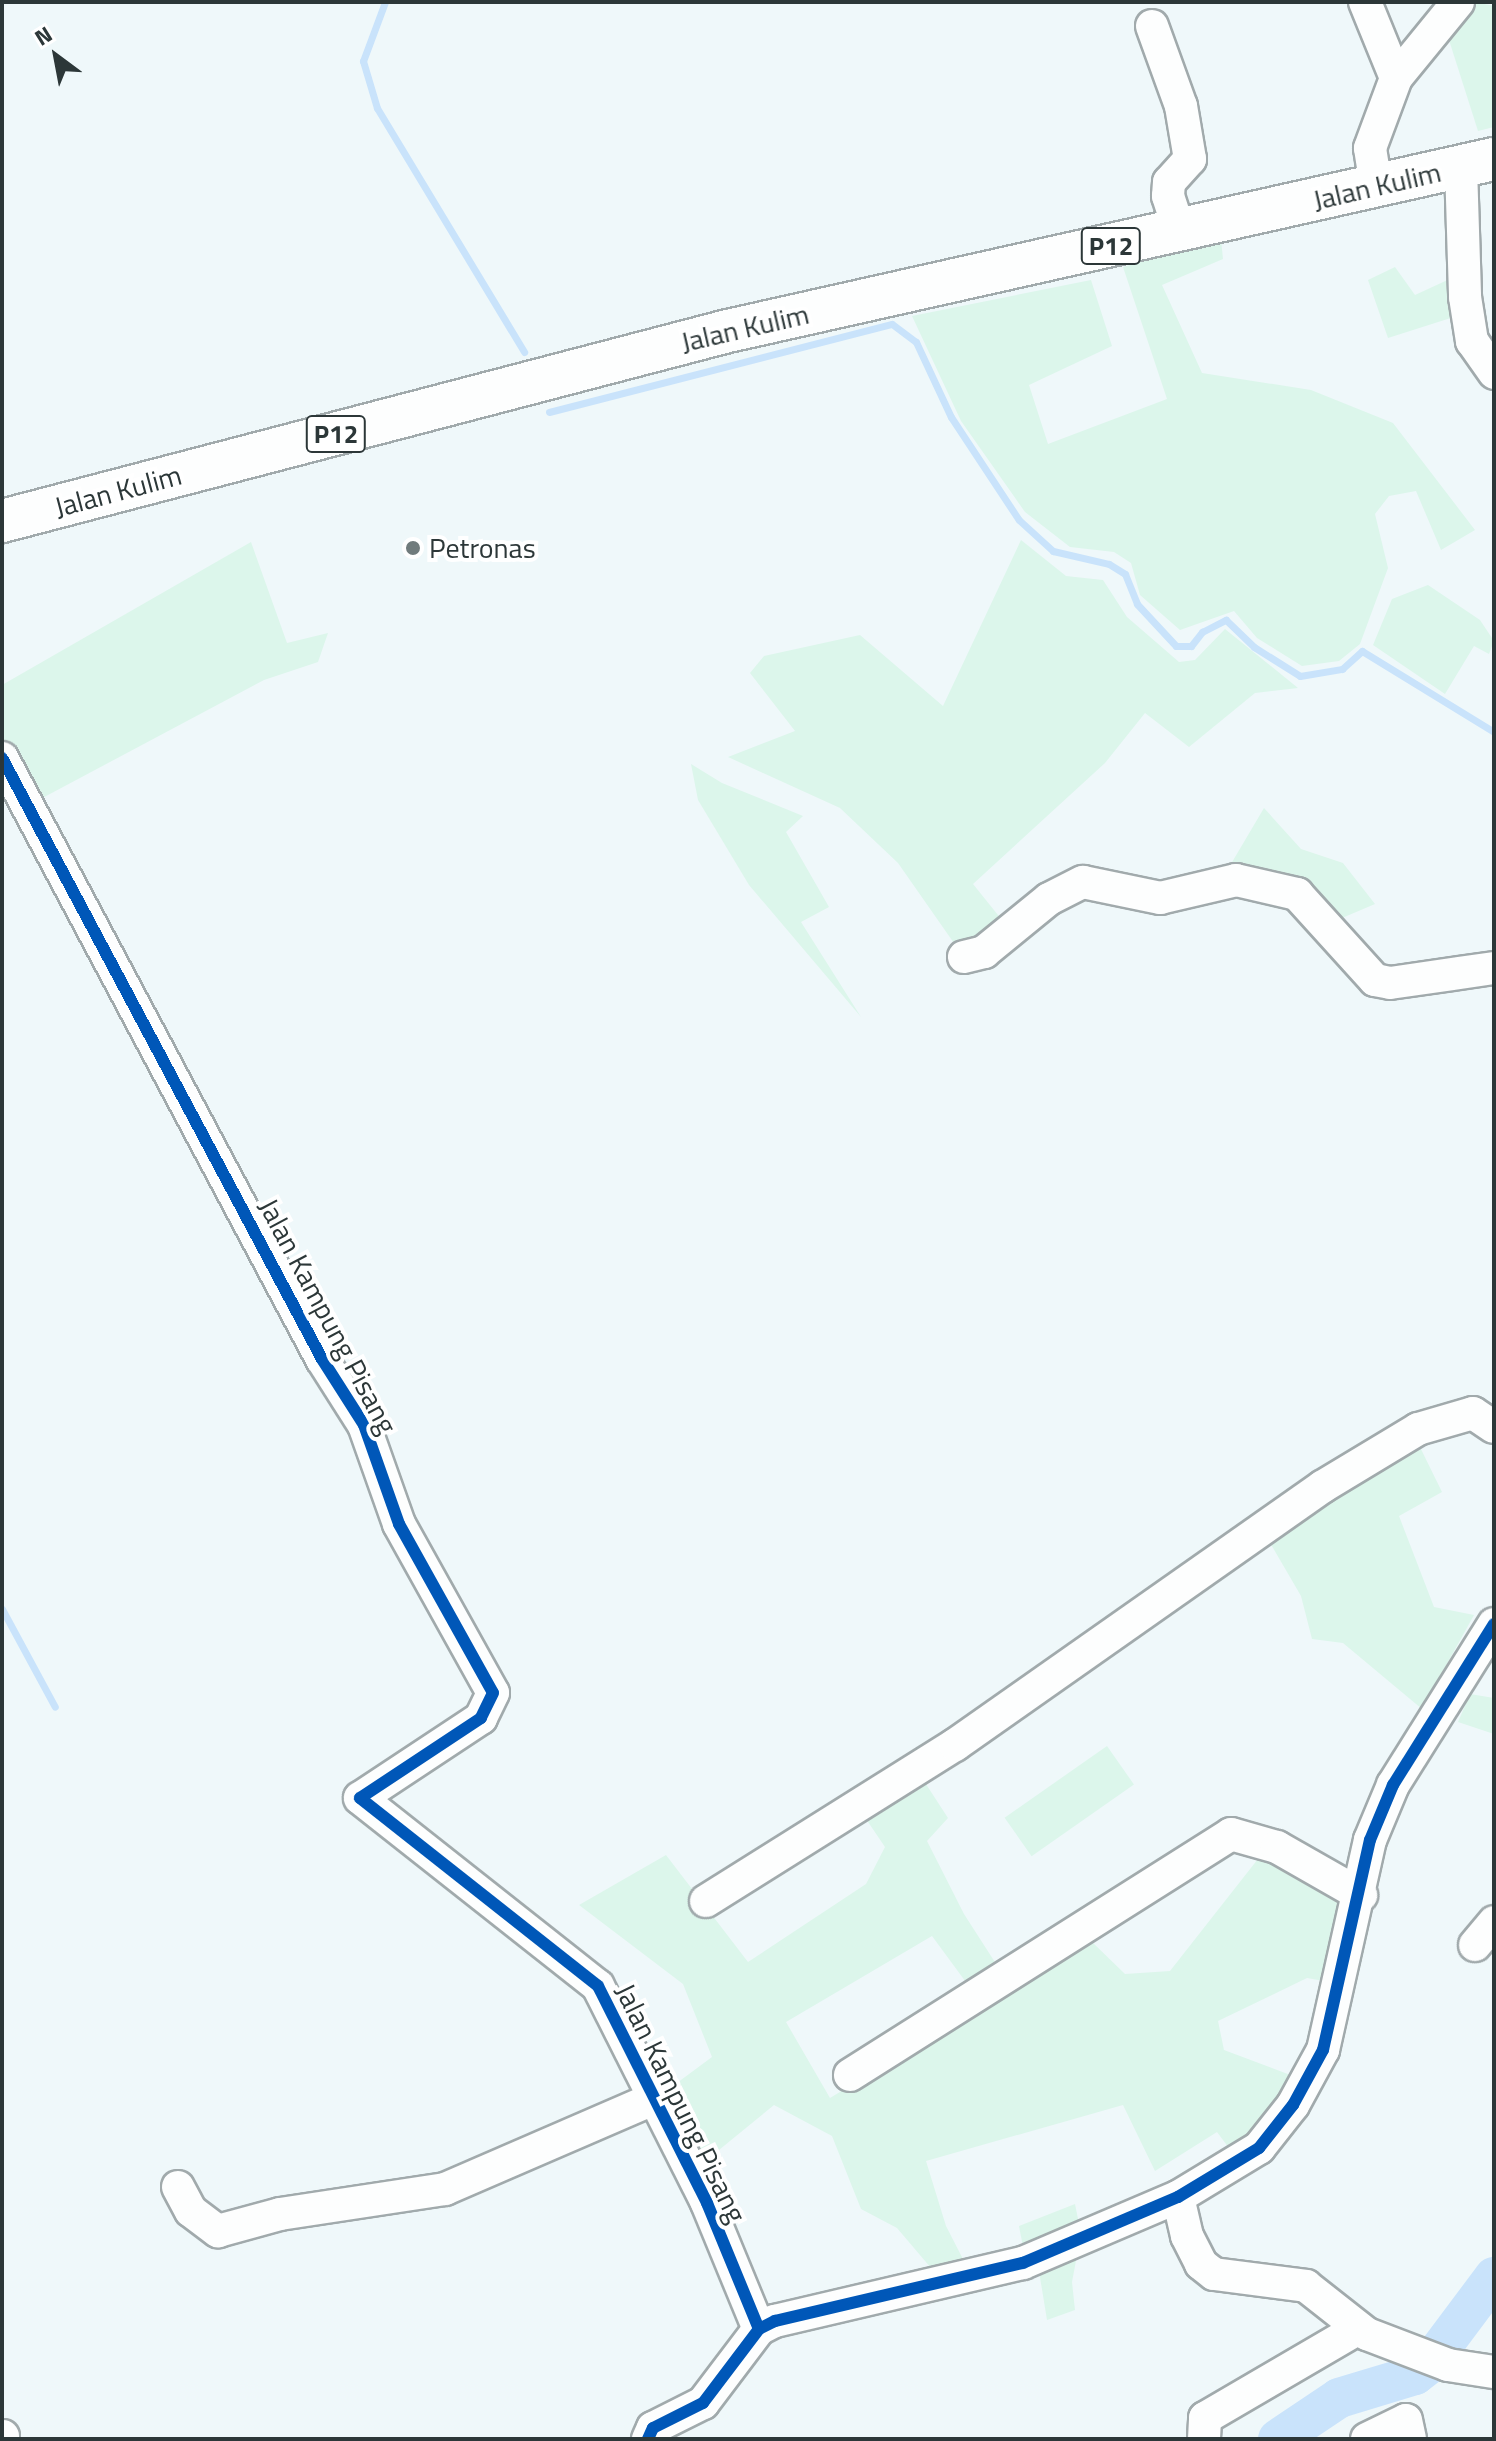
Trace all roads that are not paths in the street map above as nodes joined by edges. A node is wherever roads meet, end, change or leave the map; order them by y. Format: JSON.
{"nodes":[{"id":1,"x":1365,"y":2,"type":"edge"},
{"id":2,"x":1458,"y":2,"type":"edge"},
{"id":3,"x":1152,"y":26,"type":"dead end"},
{"id":4,"x":1396,"y":78,"type":"junction"},
{"id":5,"x":1477,"y":163,"type":"edge"},
{"id":6,"x":1376,"y":186,"type":"junction"},
{"id":7,"x":1179,"y":230,"type":"junction"},
{"id":8,"x":1494,"y":373,"type":"edge"},
{"id":9,"x":2,"y":521,"type":"edge"},
{"id":10,"x":2,"y":758,"type":"edge"},
{"id":11,"x":964,"y":957,"type":"dead end"},
{"id":12,"x":1494,"y":968,"type":"edge"},
{"id":13,"x":1494,"y":1427,"type":"edge"},
{"id":14,"x":1494,"y":1624,"type":"edge"},
{"id":15,"x":1361,"y":1895,"type":"junction"},
{"id":16,"x":706,"y":1901,"type":"dead end"},
{"id":17,"x":850,"y":2075,"type":"dead end"},
{"id":18,"x":653,"y":2099,"type":"junction"},
{"id":19,"x":178,"y":2187,"type":"dead end"},
{"id":20,"x":1178,"y":2197,"type":"junction"},
{"id":21,"x":1359,"y":2328,"type":"junction"},
{"id":22,"x":759,"y":2329,"type":"junction"},
{"id":23,"x":1494,"y":2372,"type":"edge"},
{"id":24,"x":648,"y":2439,"type":"edge"},
{"id":25,"x":1204,"y":2439,"type":"edge"},
{"id":26,"x":1367,"y":2439,"type":"edge"},
{"id":27,"x":1410,"y":2439,"type":"edge"}],
"edges":[{"from":1,"to":4,"type":"street"},
{"from":2,"to":4,"type":"street"},
{"from":3,"to":7,"type":"street"},
{"from":4,"to":6,"type":"street"},
{"from":5,"to":6,"type":"main road","name":"Jalan Kulim","number":"P12"},
{"from":5,"to":8,"type":"street"},
{"from":6,"to":7,"type":"main road","name":"Jalan Kulim","number":"P12"},
{"from":7,"to":9,"type":"main road","name":"Jalan Kulim","number":"P12"},
{"from":10,"to":18,"type":"street","name":"Jalan Kampung Pisang"},
{"from":11,"to":12,"type":"street"},
{"from":13,"to":16,"type":"street"},
{"from":14,"to":15,"type":"street"},
{"from":15,"to":17,"type":"street"},
{"from":15,"to":20,"type":"street"},
{"from":18,"to":19,"type":"street"},
{"from":18,"to":22,"type":"street","name":"Jalan Kampung Pisang"},
{"from":20,"to":21,"type":"street"},
{"from":20,"to":22,"type":"street"},
{"from":21,"to":23,"type":"street"},
{"from":21,"to":25,"type":"street"},
{"from":22,"to":24,"type":"street"},
{"from":26,"to":27,"type":"street"}]}
